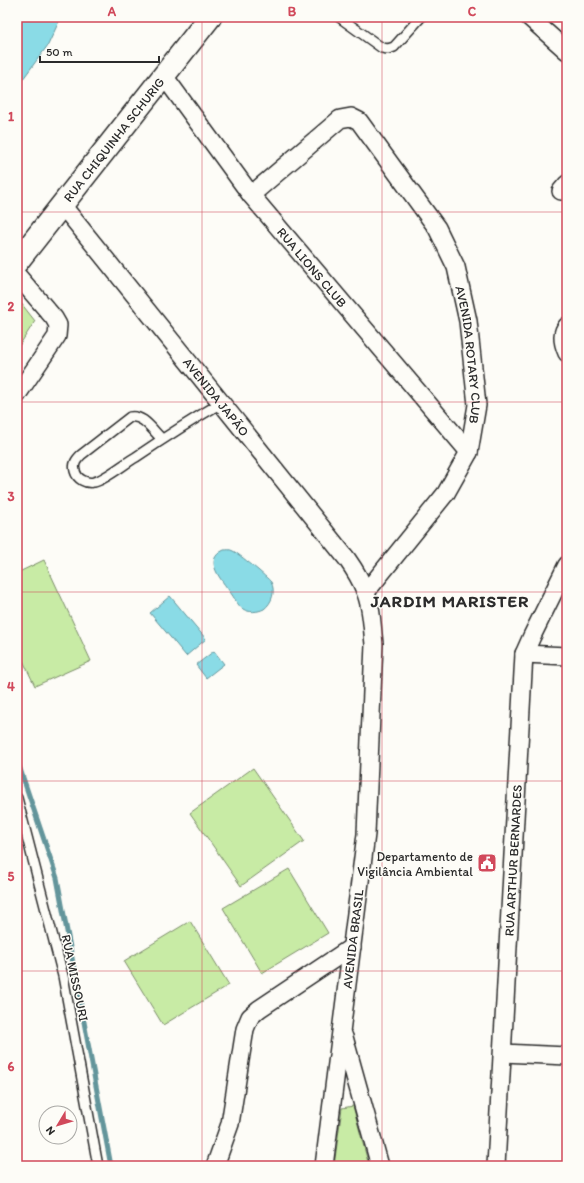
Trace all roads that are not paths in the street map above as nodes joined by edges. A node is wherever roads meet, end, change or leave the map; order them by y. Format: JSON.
{"nodes":[{"id":1,"x":210,"y":17,"type":"edge"},
{"id":2,"x":339,"y":17,"type":"edge"},
{"id":3,"x":421,"y":17,"type":"edge"},
{"id":4,"x":529,"y":17,"type":"edge"},
{"id":5,"x":567,"y":51,"type":"edge"},
{"id":6,"x":164,"y":76,"type":"junction"},
{"id":7,"x":251,"y":195,"type":"junction"},
{"id":8,"x":62,"y":205,"type":"junction"},
{"id":9,"x":17,"y":262,"type":"edge"},
{"id":10,"x":17,"y":275,"type":"edge"},
{"id":11,"x":565,"y":328,"type":"edge"},
{"id":12,"x":567,"y":353,"type":"edge"},
{"id":13,"x":17,"y":395,"type":"edge"},
{"id":14,"x":221,"y":403,"type":"junction"},
{"id":15,"x":162,"y":439,"type":"junction"},
{"id":16,"x":469,"y":452,"type":"junction"},
{"id":17,"x":567,"y":565,"type":"edge"},
{"id":18,"x":366,"y":592,"type":"junction"},
{"id":19,"x":524,"y":654,"type":"junction"},
{"id":20,"x":567,"y":656,"type":"edge"},
{"id":21,"x":17,"y":798,"type":"edge"},
{"id":22,"x":352,"y":947,"type":"junction"},
{"id":23,"x":342,"y":1030,"type":"junction"},
{"id":24,"x":503,"y":1054,"type":"junction"},
{"id":25,"x":567,"y":1056,"type":"edge"},
{"id":26,"x":98,"y":1166,"type":"edge"},
{"id":27,"x":215,"y":1166,"type":"edge"},
{"id":28,"x":324,"y":1166,"type":"edge"},
{"id":29,"x":380,"y":1166,"type":"edge"},
{"id":30,"x":496,"y":1166,"type":"edge"}],
"edges":[{"from":1,"to":6,"type":"street","name":"RUA CHIQUINHA SCHURIG"},
{"from":2,"to":3,"type":"lane"},
{"from":4,"to":5,"type":"street"},
{"from":6,"to":7,"type":"street","name":"RUA LIONS CLUB"},
{"from":6,"to":8,"type":"street","name":"RUA CHIQUINHA SCHURIG"},
{"from":7,"to":16,"type":"street","name":"RUA LIONS CLUB"},
{"from":7,"to":16,"type":"street","name":"AVENIDA ROTARY CLUB"},
{"from":8,"to":9,"type":"street","name":"RUA CHIQUINHA SCHURIG"},
{"from":8,"to":14,"type":"street","name":"AVENIDA JAPÃO"},
{"from":10,"to":13,"type":"street"},
{"from":11,"to":12,"type":"street"},
{"from":14,"to":15,"type":"lane"},
{"from":14,"to":18,"type":"street","name":"AVENIDA JAPÃO"},
{"from":15,"to":15,"type":"lane"},
{"from":16,"to":18,"type":"street","name":"AVENIDA ROTARY CLUB"},
{"from":17,"to":19,"type":"street","name":"RUA ARTHUR BERNARDES"},
{"from":18,"to":22,"type":"street","name":"AVENIDA BRASIL"},
{"from":19,"to":20,"type":"street"},
{"from":19,"to":24,"type":"street","name":"RUA ARTHUR BERNARDES"},
{"from":21,"to":26,"type":"lane","name":"RUA MISSOURI"},
{"from":22,"to":23,"type":"street","name":"AVENIDA BRASIL"},
{"from":22,"to":27,"type":"street"},
{"from":23,"to":28,"type":"street","name":"AVENIDA BRASIL"},
{"from":23,"to":29,"type":"street"},
{"from":24,"to":25,"type":"street"},
{"from":24,"to":30,"type":"street","name":"RUA ARTHUR BERNARDES"}]}
